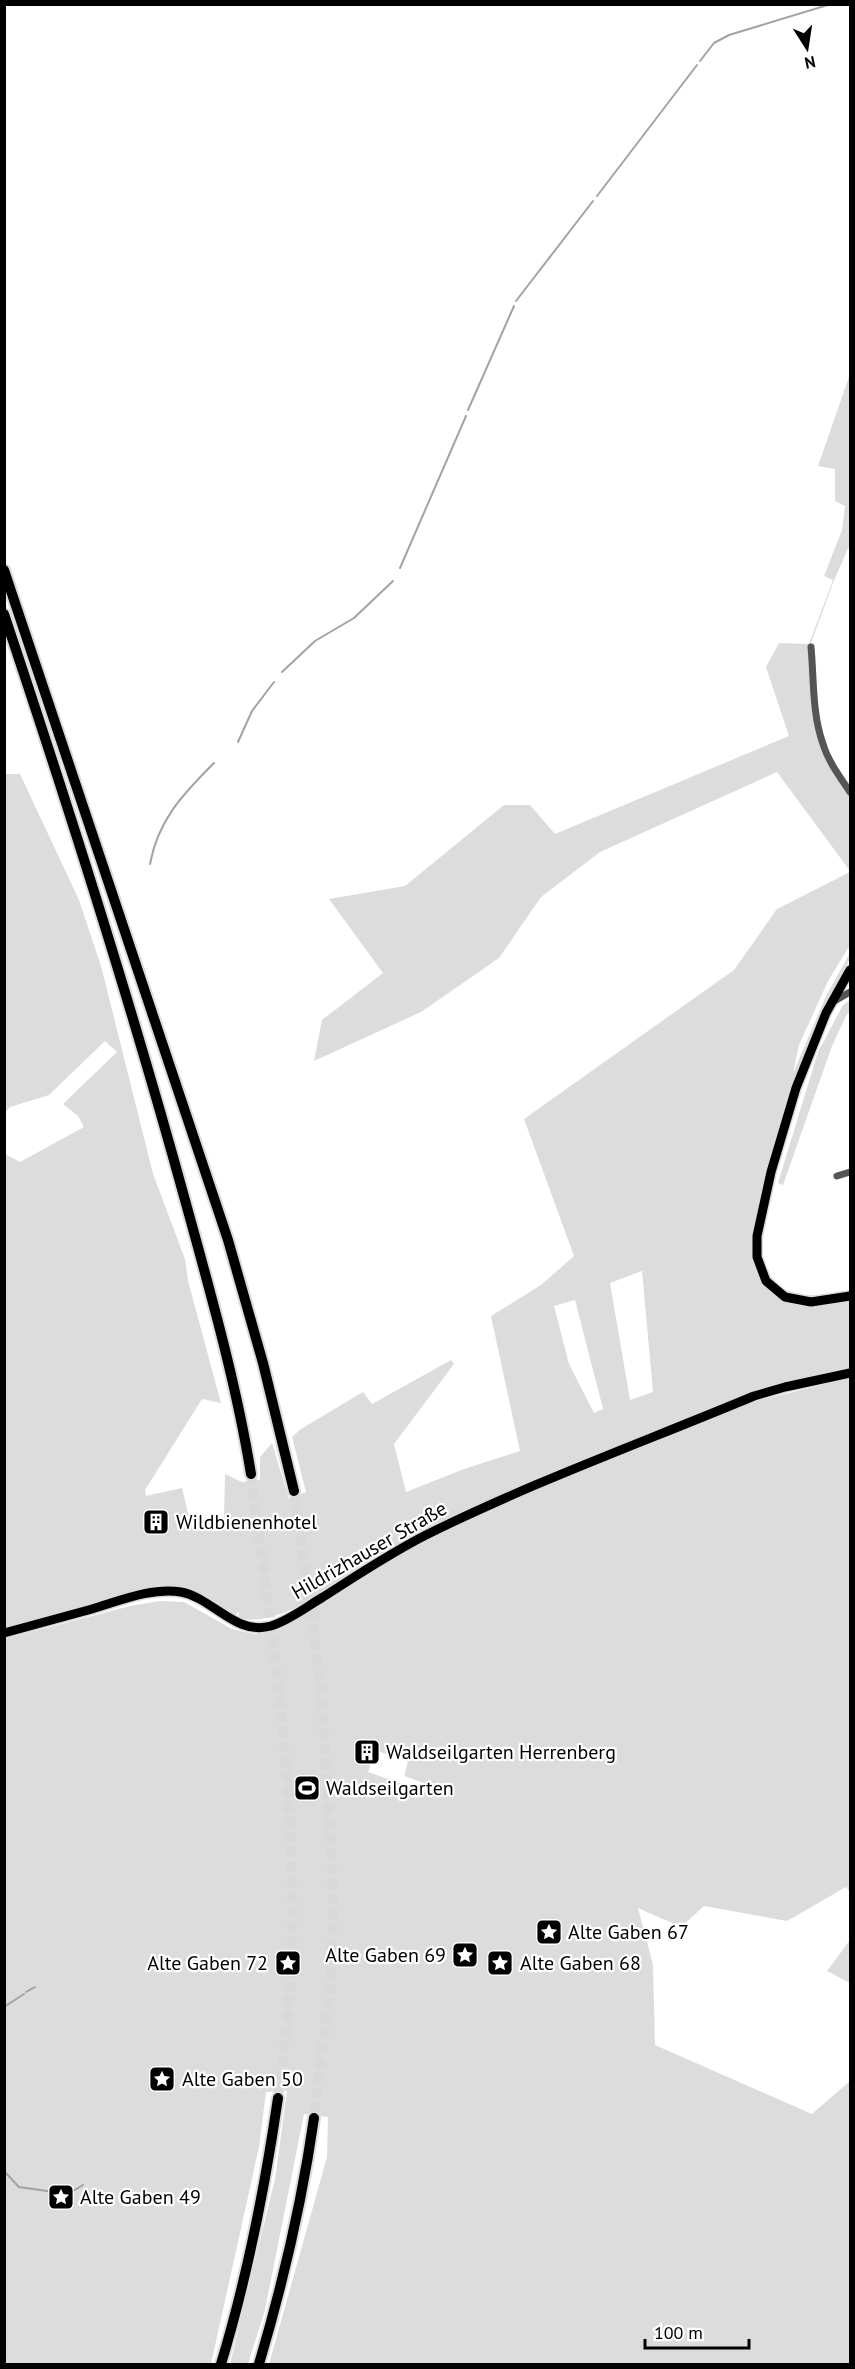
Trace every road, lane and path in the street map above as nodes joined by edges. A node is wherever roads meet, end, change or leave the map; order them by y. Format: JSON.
{"nodes":[{"id":1,"x":4,"y":570,"type":"edge"},
{"id":2,"x":4,"y":614,"type":"edge"},
{"id":3,"x":812,"y":647,"type":"dead end"},
{"id":4,"x":850,"y":792,"type":"edge"},
{"id":5,"x":850,"y":971,"type":"edge"},
{"id":6,"x":850,"y":992,"type":"edge"},
{"id":7,"x":831,"y":1004,"type":"junction"},
{"id":8,"x":850,"y":1172,"type":"edge"},
{"id":9,"x":837,"y":1176,"type":"dead end"},
{"id":10,"x":850,"y":1296,"type":"edge"},
{"id":11,"x":850,"y":1373,"type":"edge"},
{"id":12,"x":251,"y":1474,"type":"tunnel mouth"},
{"id":13,"x":294,"y":1491,"type":"tunnel mouth"},
{"id":14,"x":4,"y":1633,"type":"edge"},
{"id":15,"x":278,"y":2098,"type":"tunnel mouth"},
{"id":16,"x":314,"y":2118,"type":"tunnel mouth"},
{"id":17,"x":221,"y":2364,"type":"edge"},
{"id":18,"x":259,"y":2364,"type":"edge"}],
"edges":[{"from":1,"to":13,"type":"highway"},
{"from":2,"to":12,"type":"highway"},
{"from":3,"to":4,"type":"street"},
{"from":5,"to":7,"type":"main road"},
{"from":6,"to":7,"type":"street"},
{"from":7,"to":10,"type":"main road"},
{"from":8,"to":9,"type":"street"},
{"from":11,"to":14,"type":"main road","name":"Hildrizhauser Straße"},
{"from":15,"to":17,"type":"highway"},
{"from":16,"to":18,"type":"highway"}]}
